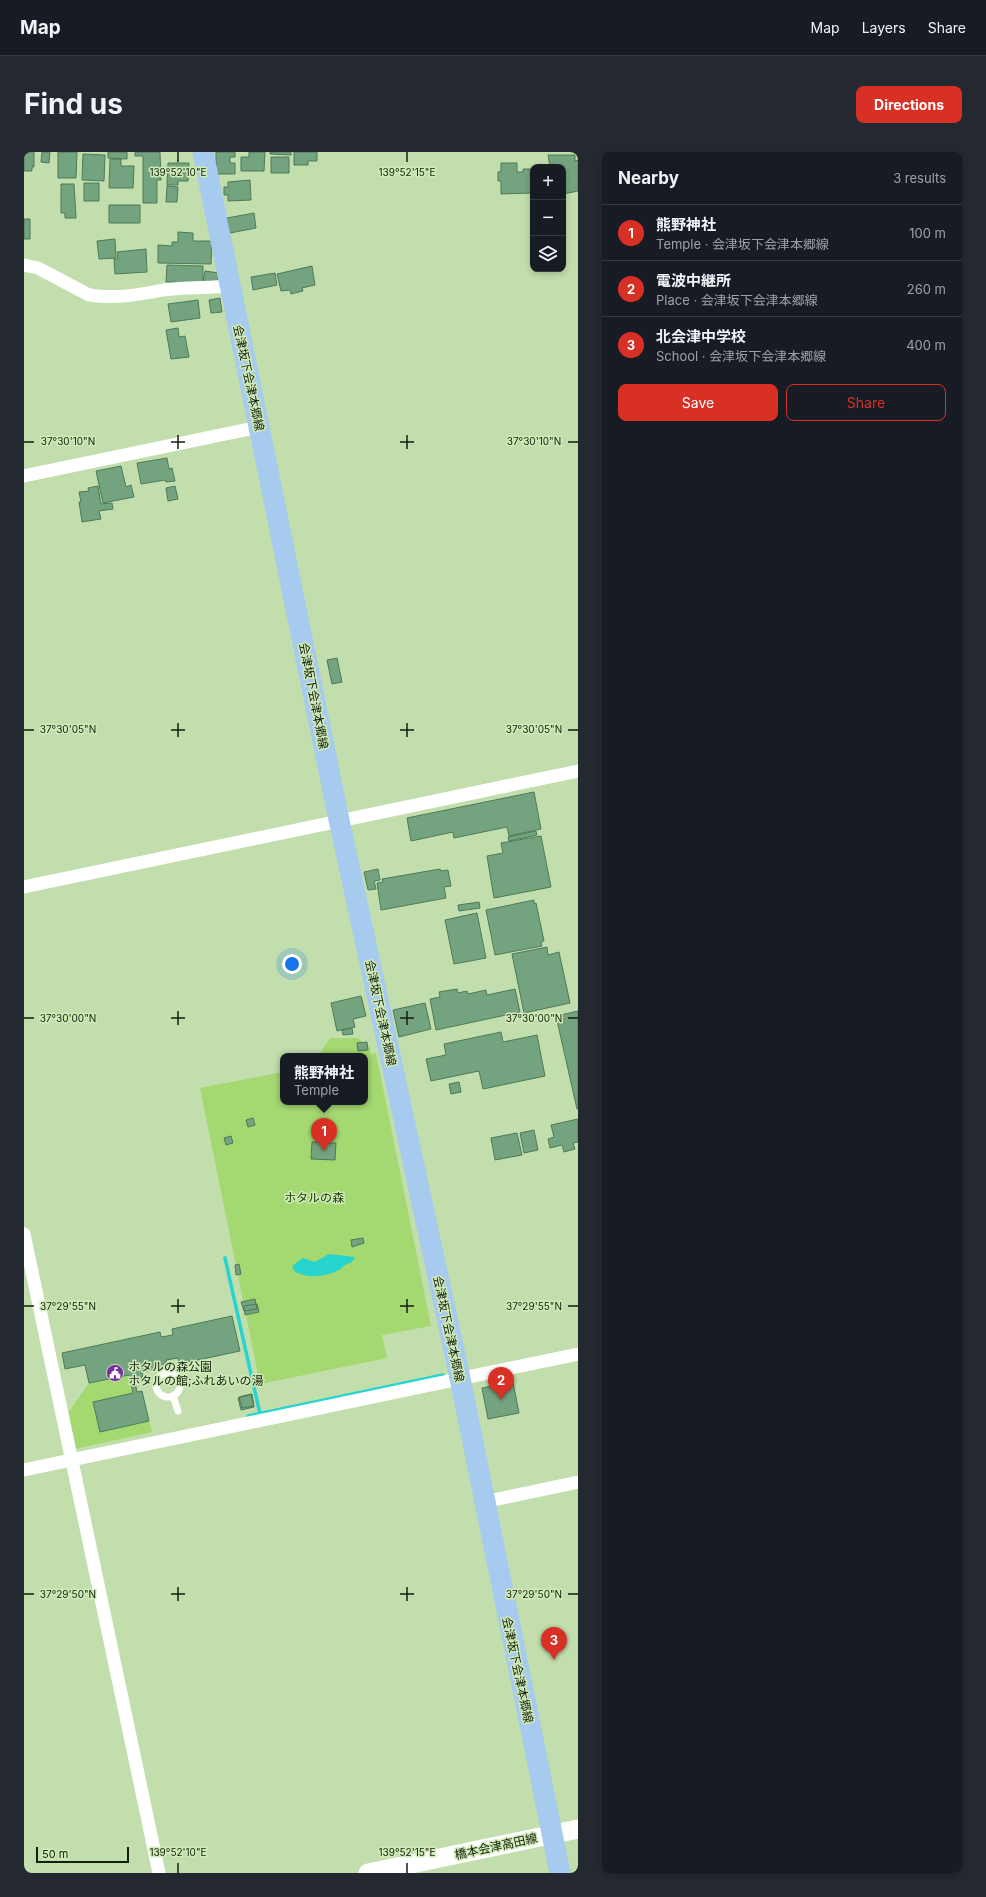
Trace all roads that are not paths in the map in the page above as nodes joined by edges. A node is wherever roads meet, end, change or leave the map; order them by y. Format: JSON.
{"nodes":[{"id":1,"x":203,"y":152,"type":"edge"},
{"id":2,"x":24,"y":265,"type":"edge"},
{"id":3,"x":229,"y":286,"type":"junction"},
{"id":4,"x":259,"y":428,"type":"junction"},
{"id":5,"x":24,"y":476,"type":"edge"},
{"id":6,"x":578,"y":770,"type":"edge"},
{"id":7,"x":339,"y":820,"type":"junction"},
{"id":8,"x":24,"y":887,"type":"edge"},
{"id":9,"x":24,"y":1234,"type":"edge"},
{"id":10,"x":578,"y":1354,"type":"edge"},
{"id":11,"x":460,"y":1378,"type":"junction"},
{"id":12,"x":173,"y":1396,"type":"dead end"},
{"id":13,"x":178,"y":1412,"type":"dead end"},
{"id":14,"x":72,"y":1460,"type":"junction"},
{"id":15,"x":24,"y":1470,"type":"edge"},
{"id":16,"x":578,"y":1482,"type":"edge"},
{"id":17,"x":484,"y":1502,"type":"junction"},
{"id":18,"x":578,"y":1829,"type":"edge"},
{"id":19,"x":552,"y":1834,"type":"junction"},
{"id":20,"x":159,"y":1873,"type":"edge"},
{"id":21,"x":368,"y":1873,"type":"edge"},
{"id":22,"x":560,"y":1873,"type":"edge"}],
"edges":[{"from":1,"to":3,"type":"main road","name":"会津坂下会津本郷線"},
{"from":2,"to":3,"type":"street"},
{"from":3,"to":4,"type":"main road","name":"会津坂下会津本郷線"},
{"from":4,"to":5,"type":"street"},
{"from":4,"to":7,"type":"main road","name":"会津坂下会津本郷線"},
{"from":6,"to":7,"type":"street"},
{"from":7,"to":8,"type":"street"},
{"from":7,"to":11,"type":"main road","name":"会津坂下会津本郷線"},
{"from":9,"to":14,"type":"street"},
{"from":10,"to":11,"type":"street"},
{"from":11,"to":14,"type":"street"},
{"from":11,"to":17,"type":"main road","name":"会津坂下会津本郷線"},
{"from":12,"to":13,"type":"lane"},
{"from":14,"to":15,"type":"street"},
{"from":14,"to":20,"type":"street"},
{"from":16,"to":17,"type":"street"},
{"from":17,"to":19,"type":"main road","name":"会津坂下会津本郷線"},
{"from":18,"to":19,"type":"main road","name":"橋本会津高田線"},
{"from":19,"to":21,"type":"main road","name":"橋本会津高田線"},
{"from":19,"to":22,"type":"main road","name":"会津坂下会津本郷線"}]}
